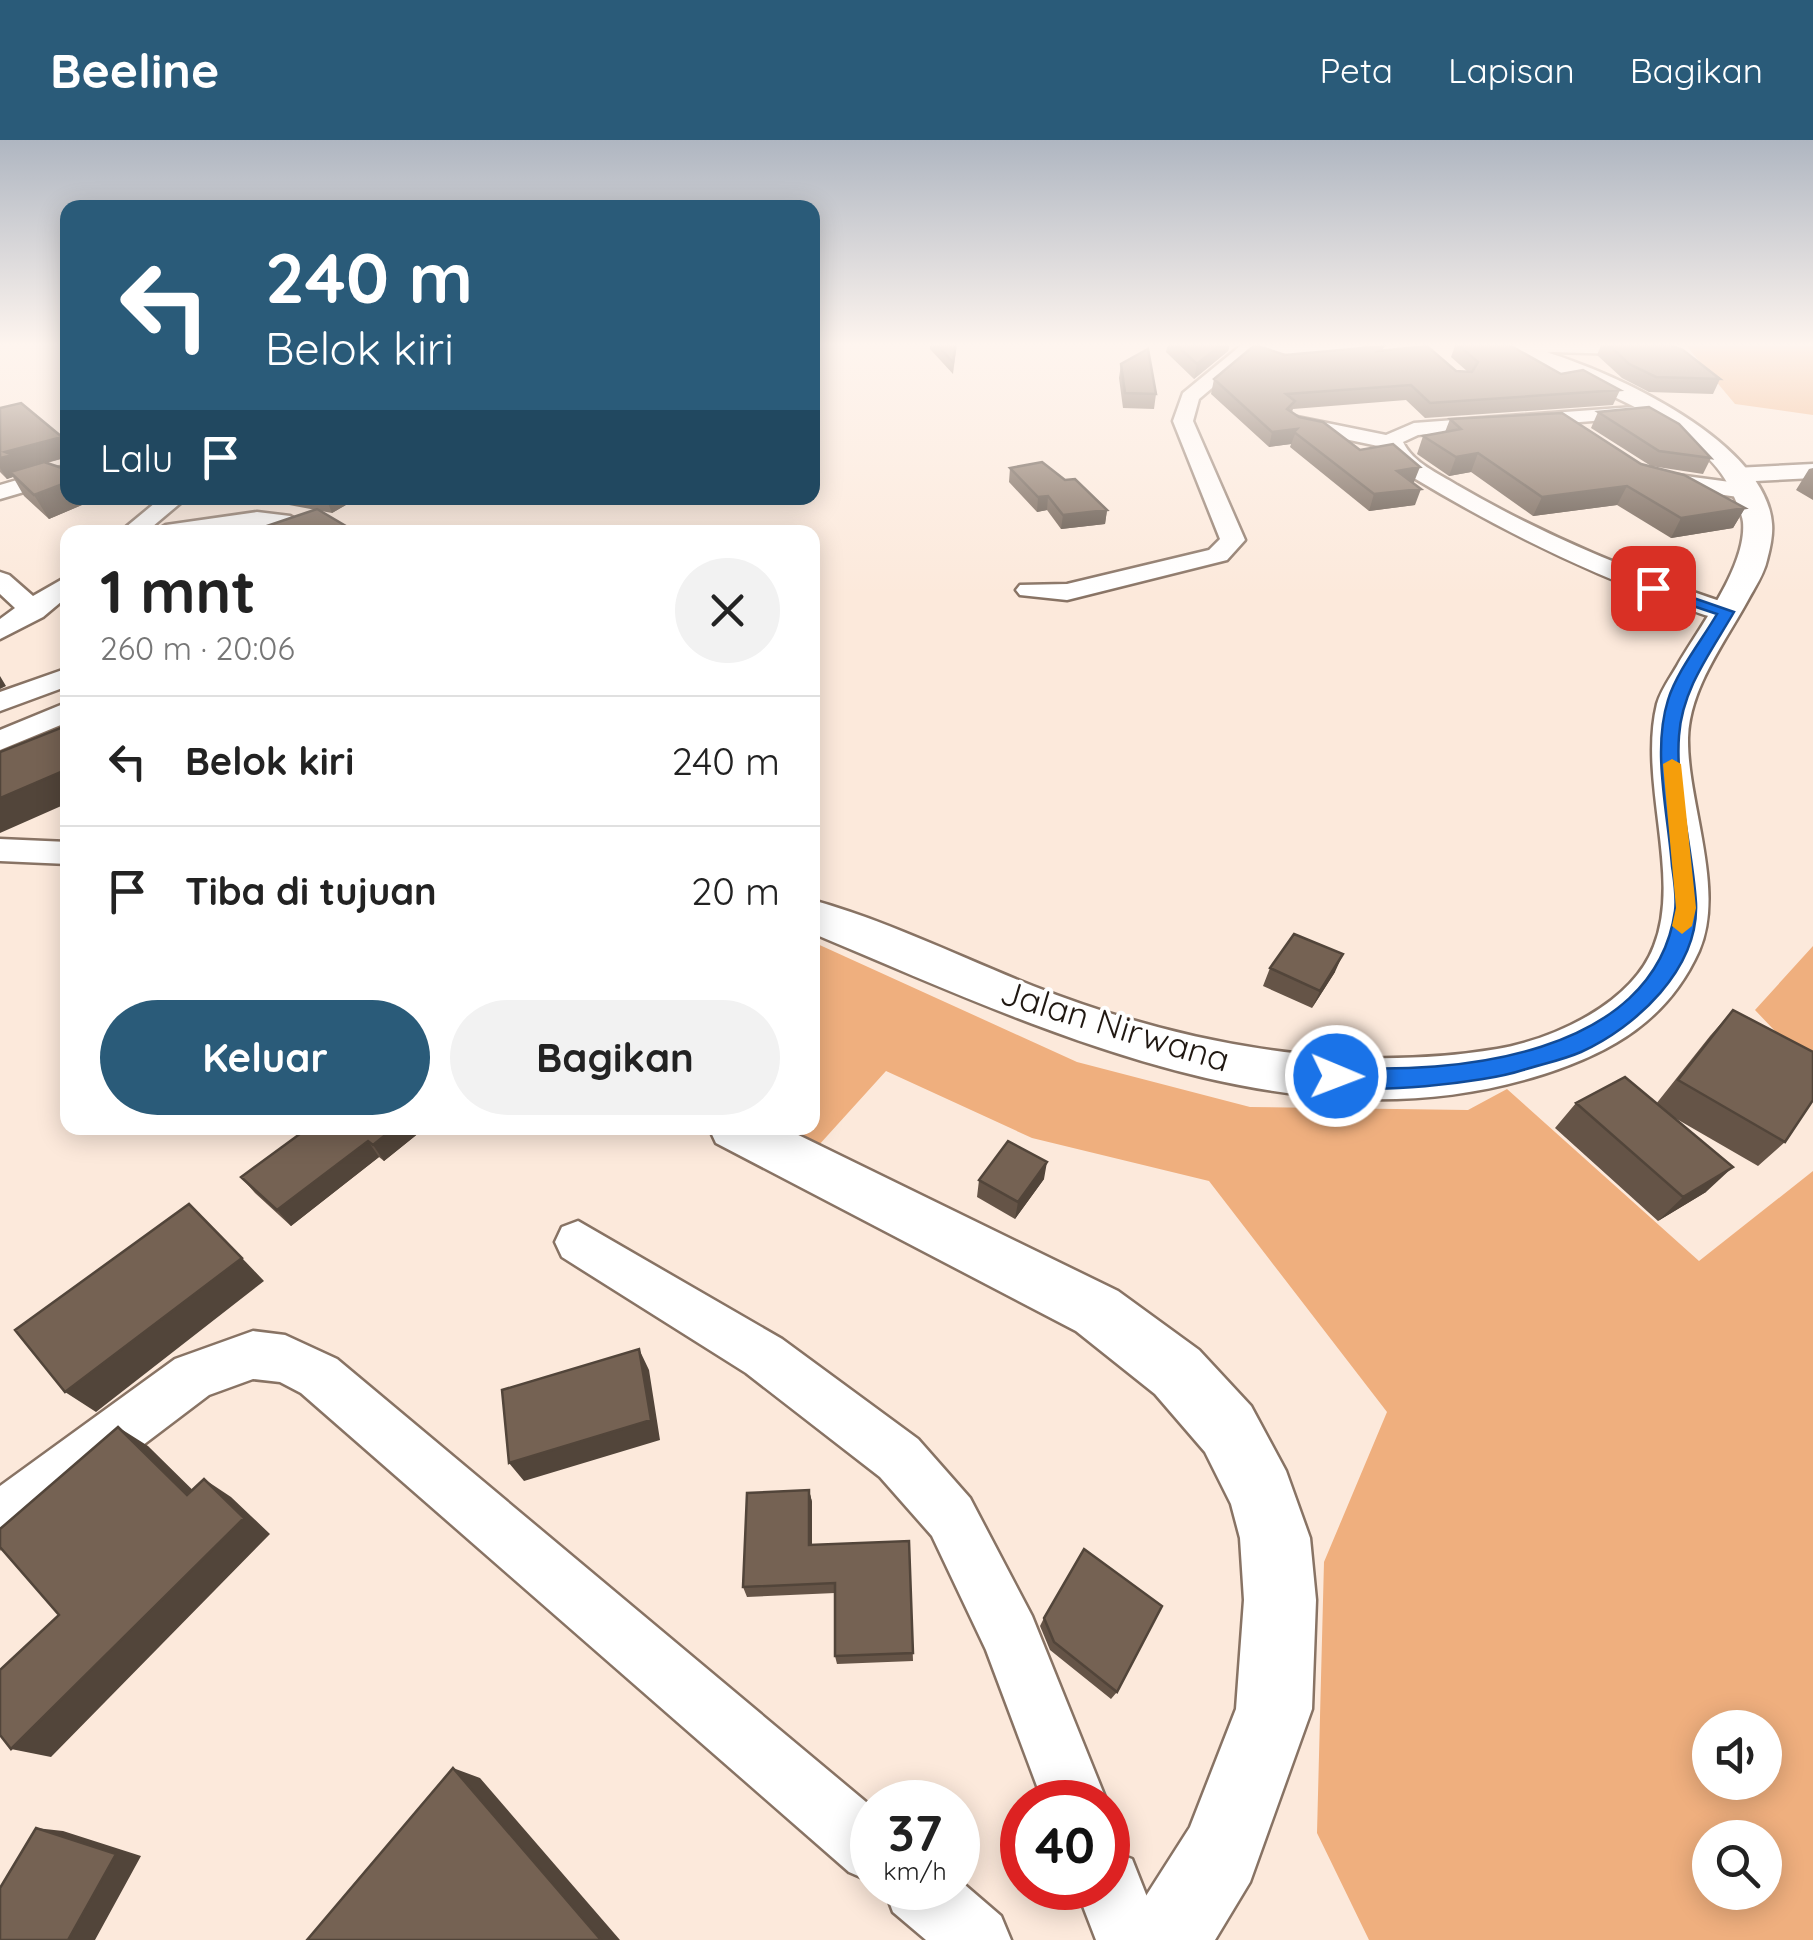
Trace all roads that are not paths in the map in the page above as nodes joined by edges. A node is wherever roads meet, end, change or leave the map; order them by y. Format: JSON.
{"nodes":[{"id":1,"x":1186,"y":427,"type":"edge"},
{"id":2,"x":1316,"y":427,"type":"edge"},
{"id":3,"x":1455,"y":427,"type":"edge"},
{"id":4,"x":1566,"y":427,"type":"edge"},
{"id":5,"x":1685,"y":427,"type":"edge"},
{"id":6,"x":1391,"y":442,"type":"junction"},
{"id":7,"x":1591,"y":444,"type":"edge"},
{"id":8,"x":1633,"y":471,"type":"edge"},
{"id":9,"x":1813,"y":471,"type":"edge"},
{"id":10,"x":60,"y":474,"type":"edge"},
{"id":11,"x":1740,"y":483,"type":"junction"},
{"id":12,"x":0,"y":492,"type":"edge"},
{"id":13,"x":166,"y":505,"type":"edge"},
{"id":14,"x":290,"y":523,"type":"edge"},
{"id":15,"x":141,"y":525,"type":"edge"},
{"id":16,"x":212,"y":525,"type":"edge"},
{"id":17,"x":0,"y":580,"type":"edge"},
{"id":18,"x":60,"y":590,"type":"edge"},
{"id":19,"x":1029,"y":590,"type":"dead end"},
{"id":20,"x":34,"y":610,"type":"junction"},
{"id":21,"x":1726,"y":612,"type":"junction"},
{"id":22,"x":0,"y":631,"type":"edge"},
{"id":23,"x":60,"y":679,"type":"edge"},
{"id":24,"x":0,"y":702,"type":"edge"},
{"id":25,"x":60,"y":714,"type":"edge"},
{"id":26,"x":0,"y":740,"type":"edge"},
{"id":27,"x":0,"y":850,"type":"edge"},
{"id":28,"x":60,"y":853,"type":"edge"},
{"id":29,"x":820,"y":918,"type":"edge"},
{"id":30,"x":749,"y":1135,"type":"edge"},
{"id":31,"x":578,"y":1242,"type":"dead end"},
{"id":32,"x":2,"y":1514,"type":"edge"},
{"id":33,"x":1066,"y":1780,"type":"edge"},
{"id":34,"x":850,"y":1830,"type":"edge"},
{"id":35,"x":942,"y":1910,"type":"edge"},
{"id":36,"x":1118,"y":1910,"type":"edge"},
{"id":37,"x":977,"y":1940,"type":"edge"},
{"id":38,"x":1130,"y":1940,"type":"edge"},
{"id":39,"x":1167,"y":1940,"type":"edge"}],
"edges":[{"from":1,"to":19,"type":"street"},
{"from":2,"to":6,"type":"street"},
{"from":3,"to":6,"type":"street"},
{"from":4,"to":7,"type":"street"},
{"from":5,"to":11,"type":"street","name":"Jalan Nirwana"},
{"from":6,"to":21,"type":"street"},
{"from":8,"to":11,"type":"street"},
{"from":9,"to":11,"type":"street"},
{"from":10,"to":12,"type":"street"},
{"from":11,"to":21,"type":"street","name":"Jalan Nirwana"},
{"from":13,"to":15,"type":"street"},
{"from":14,"to":16,"type":"street"},
{"from":17,"to":20,"type":"street"},
{"from":18,"to":20,"type":"street"},
{"from":20,"to":22,"type":"street"},
{"from":21,"to":29,"type":"street","name":"Jalan Nirwana"},
{"from":23,"to":24,"type":"street"},
{"from":25,"to":26,"type":"street"},
{"from":27,"to":28,"type":"street"},
{"from":30,"to":39,"type":"street"},
{"from":31,"to":33,"type":"street"},
{"from":32,"to":34,"type":"street"},
{"from":35,"to":37,"type":"street"},
{"from":36,"to":38,"type":"street"}]}
